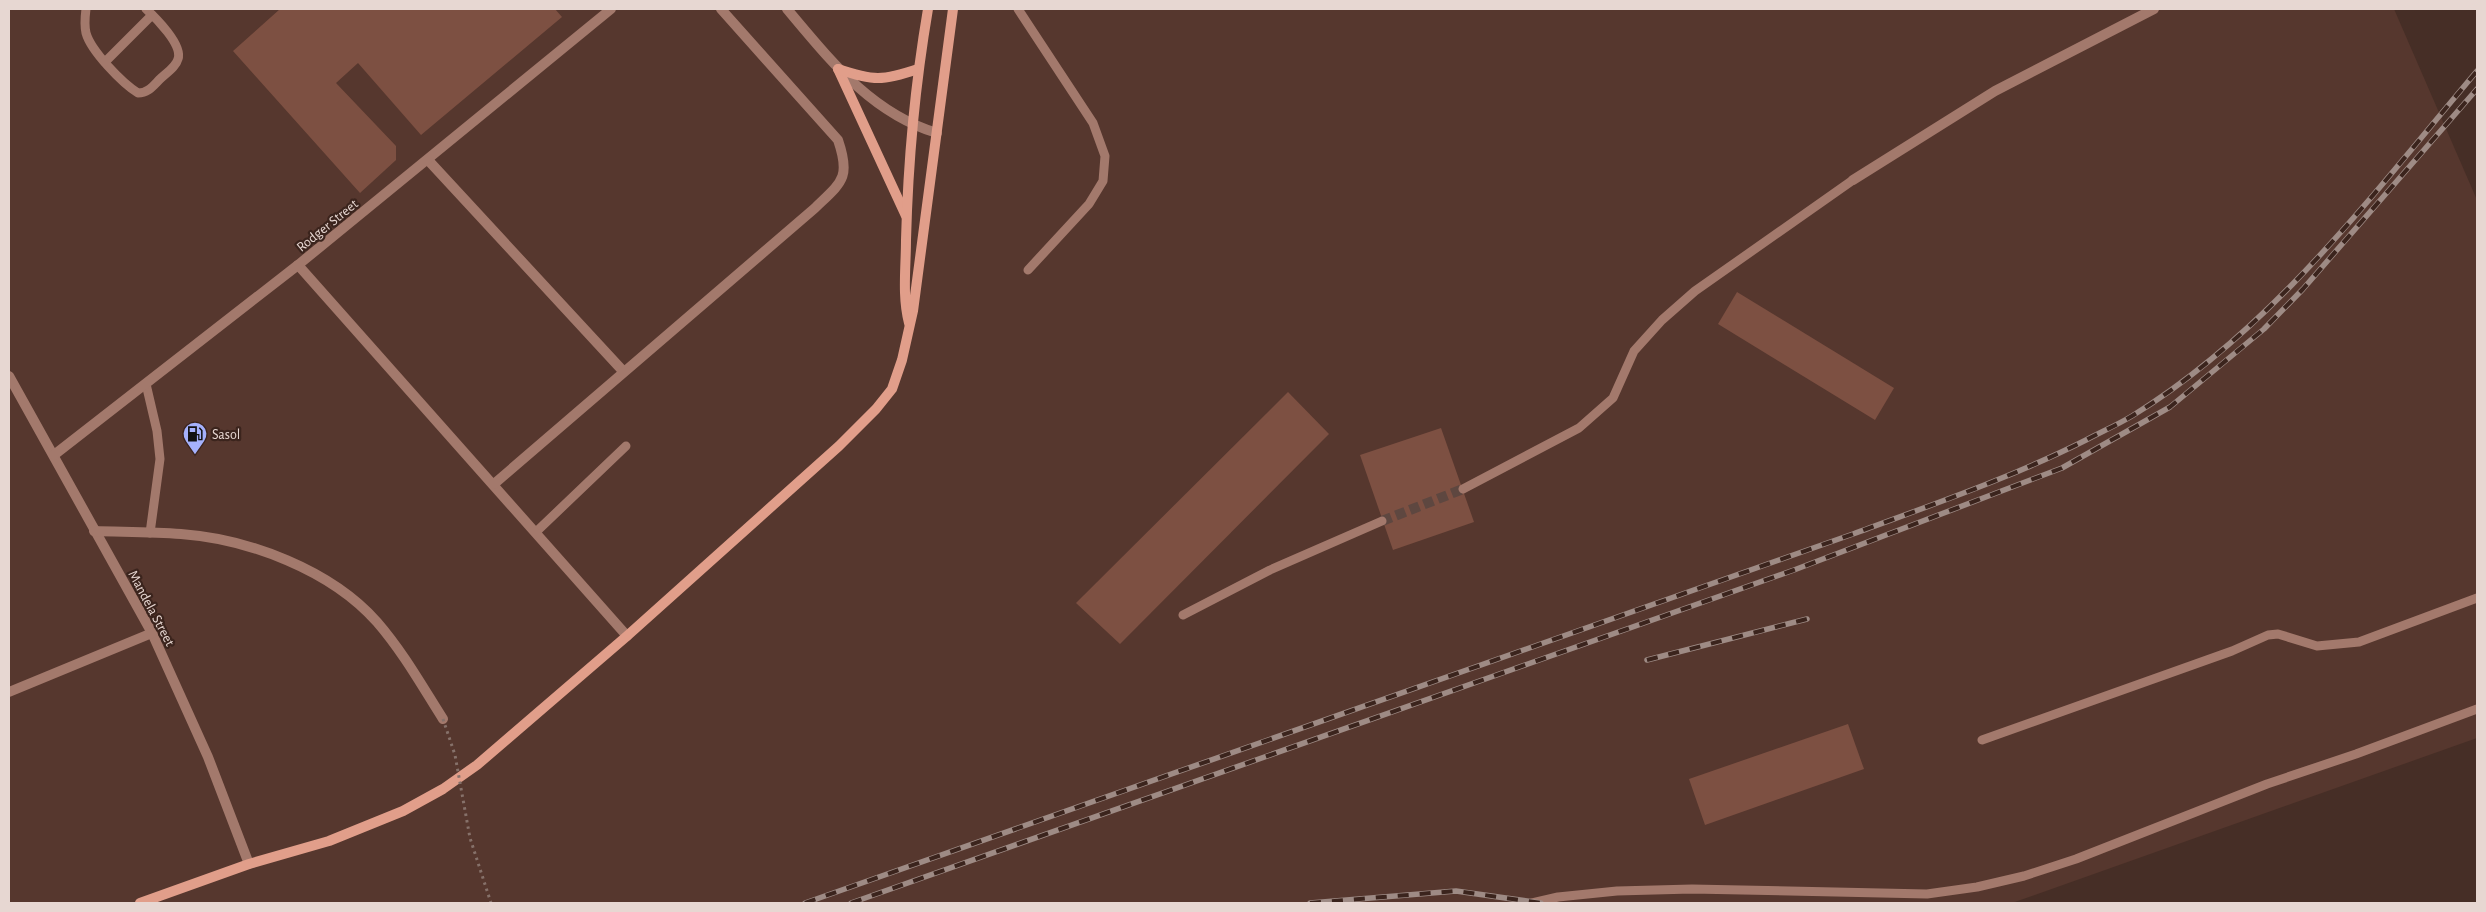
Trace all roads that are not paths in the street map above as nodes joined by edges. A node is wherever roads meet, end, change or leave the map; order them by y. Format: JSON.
{"nodes":[{"id":1,"x":86,"y":9,"type":"edge"},
{"id":2,"x":611,"y":9,"type":"edge"},
{"id":3,"x":721,"y":9,"type":"edge"},
{"id":4,"x":786,"y":9,"type":"edge"},
{"id":5,"x":928,"y":9,"type":"edge"},
{"id":6,"x":953,"y":9,"type":"edge"},
{"id":7,"x":1018,"y":9,"type":"edge"},
{"id":8,"x":2154,"y":9,"type":"edge"},
{"id":9,"x":149,"y":12,"type":"edge"},
{"id":10,"x":105,"y":62,"type":"junction"},
{"id":11,"x":838,"y":69,"type":"junction"},
{"id":12,"x":918,"y":69,"type":"junction"},
{"id":13,"x":912,"y":126,"type":"junction"},
{"id":14,"x":937,"y":133,"type":"junction"},
{"id":15,"x":428,"y":160,"type":"junction"},
{"id":16,"x":1853,"y":180,"type":"joint"},
{"id":17,"x":907,"y":218,"type":"junction"},
{"id":18,"x":298,"y":265,"type":"junction"},
{"id":19,"x":1028,"y":270,"type":"dead end"},
{"id":20,"x":909,"y":324,"type":"junction"},
{"id":21,"x":623,"y":371,"type":"junction"},
{"id":22,"x":9,"y":376,"type":"edge"},
{"id":23,"x":146,"y":384,"type":"junction"},
{"id":24,"x":626,"y":446,"type":"dead end"},
{"id":25,"x":54,"y":455,"type":"junction"},
{"id":26,"x":494,"y":484,"type":"junction"},
{"id":27,"x":1463,"y":489,"type":"tunnel mouth"},
{"id":28,"x":1382,"y":521,"type":"tunnel mouth"},
{"id":29,"x":94,"y":531,"type":"junction"},
{"id":30,"x":536,"y":532,"type":"junction"},
{"id":31,"x":150,"y":533,"type":"junction"},
{"id":32,"x":2477,"y":598,"type":"edge"},
{"id":33,"x":1183,"y":615,"type":"dead end"},
{"id":34,"x":152,"y":633,"type":"junction"},
{"id":35,"x":627,"y":636,"type":"junction"},
{"id":36,"x":9,"y":692,"type":"edge"},
{"id":37,"x":2477,"y":709,"type":"edge"},
{"id":38,"x":443,"y":719,"type":"road end"},
{"id":39,"x":1982,"y":740,"type":"dead end"},
{"id":40,"x":250,"y":864,"type":"junction"},
{"id":41,"x":140,"y":903,"type":"edge"},
{"id":42,"x":1532,"y":903,"type":"edge"}],
"edges":[{"from":1,"to":10,"type":"lane"},
{"from":2,"to":15,"type":"street","name":"Rodger Street"},
{"from":3,"to":21,"type":"street"},
{"from":4,"to":11,"type":"street"},
{"from":5,"to":12,"type":"main road"},
{"from":6,"to":14,"type":"main road"},
{"from":7,"to":19,"type":"lane"},
{"from":8,"to":16,"type":"street"},
{"from":9,"to":10,"type":"lane"},
{"from":9,"to":10,"type":"lane"},
{"from":11,"to":12,"type":"main road"},
{"from":11,"to":13,"type":"street"},
{"from":11,"to":17,"type":"main road"},
{"from":12,"to":13,"type":"main road"},
{"from":13,"to":14,"type":"street"},
{"from":13,"to":17,"type":"main road"},
{"from":14,"to":20,"type":"main road"},
{"from":15,"to":18,"type":"street","name":"Rodger Street"},
{"from":15,"to":21,"type":"street"},
{"from":16,"to":27,"type":"lane"},
{"from":17,"to":20,"type":"main road"},
{"from":18,"to":23,"type":"street","name":"Rodger Street"},
{"from":18,"to":26,"type":"street"},
{"from":20,"to":35,"type":"main road"},
{"from":21,"to":26,"type":"street"},
{"from":22,"to":25,"type":"street","name":"Mandela Street"},
{"from":23,"to":25,"type":"street","name":"Rodger Street"},
{"from":23,"to":31,"type":"lane"},
{"from":24,"to":30,"type":"lane"},
{"from":25,"to":29,"type":"street","name":"Mandela Street"},
{"from":26,"to":30,"type":"street"},
{"from":28,"to":33,"type":"lane"},
{"from":29,"to":31,"type":"street"},
{"from":29,"to":34,"type":"street","name":"Mandela Street"},
{"from":30,"to":35,"type":"street"},
{"from":31,"to":38,"type":"street"},
{"from":32,"to":39,"type":"lane"},
{"from":34,"to":36,"type":"street"},
{"from":34,"to":40,"type":"street","name":"Mandela Street"},
{"from":35,"to":40,"type":"main road"},
{"from":37,"to":42,"type":"lane"},
{"from":40,"to":41,"type":"main road"}]}
